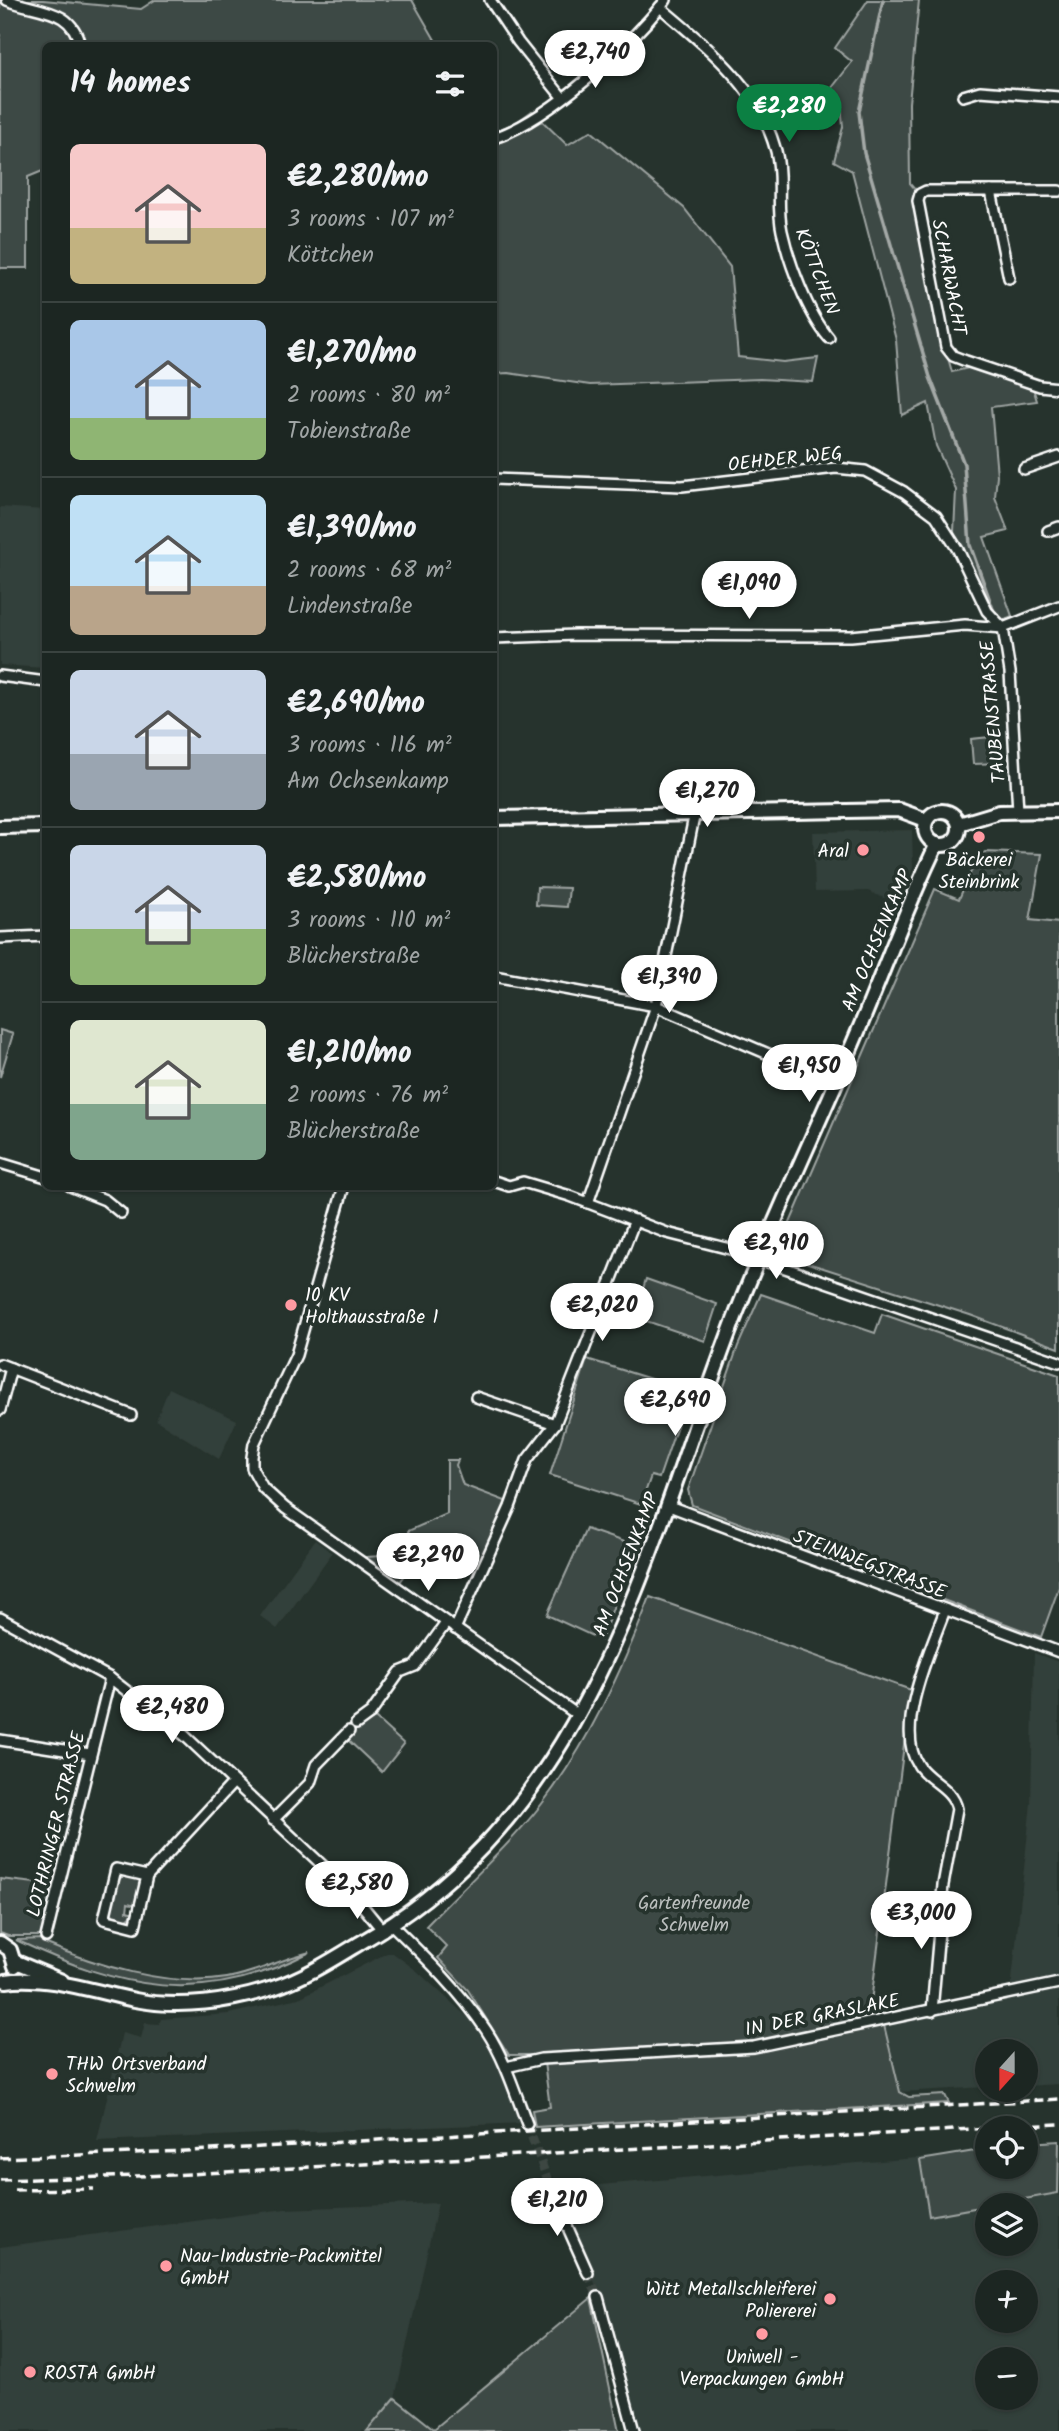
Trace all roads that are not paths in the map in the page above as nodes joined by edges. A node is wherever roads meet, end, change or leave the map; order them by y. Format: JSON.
{"nodes":[{"id":1,"x":7,"y":0,"type":"edge"},
{"id":2,"x":491,"y":0,"type":"edge"},
{"id":3,"x":663,"y":4,"type":"edge"},
{"id":4,"x":80,"y":42,"type":"edge"},
{"id":5,"x":963,"y":96,"type":"dead end"},
{"id":6,"x":562,"y":97,"type":"junction"},
{"id":7,"x":1059,"y":97,"type":"edge"},
{"id":8,"x":497,"y":137,"type":"edge"},
{"id":9,"x":991,"y":191,"type":"junction"},
{"id":10,"x":1059,"y":191,"type":"edge"},
{"id":11,"x":1009,"y":278,"type":"dead end"},
{"id":12,"x":829,"y":338,"type":"dead end"},
{"id":13,"x":1059,"y":388,"type":"edge"},
{"id":14,"x":1059,"y":457,"type":"edge"},
{"id":15,"x":1024,"y":469,"type":"dead end"},
{"id":16,"x":497,"y":479,"type":"edge"},
{"id":17,"x":1059,"y":527,"type":"edge"},
{"id":18,"x":1048,"y":531,"type":"dead end"},
{"id":19,"x":1059,"y":606,"type":"edge"},
{"id":20,"x":1003,"y":628,"type":"junction"},
{"id":21,"x":497,"y":638,"type":"edge"},
{"id":22,"x":0,"y":676,"type":"edge"},
{"id":23,"x":42,"y":681,"type":"edge"},
{"id":24,"x":1018,"y":811,"type":"junction"},
{"id":25,"x":1059,"y":811,"type":"edge"},
{"id":26,"x":695,"y":812,"type":"junction"},
{"id":27,"x":497,"y":818,"type":"edge"},
{"id":28,"x":926,"y":820,"type":"junction"},
{"id":29,"x":959,"y":824,"type":"junction"},
{"id":30,"x":42,"y":826,"type":"edge"},
{"id":31,"x":0,"y":827,"type":"edge"},
{"id":32,"x":937,"y":844,"type":"junction"},
{"id":33,"x":42,"y":936,"type":"edge"},
{"id":34,"x":0,"y":938,"type":"edge"},
{"id":35,"x":497,"y":977,"type":"edge"},
{"id":36,"x":656,"y":1006,"type":"junction"},
{"id":37,"x":836,"y":1083,"type":"junction"},
{"id":38,"x":0,"y":1163,"type":"edge"},
{"id":39,"x":42,"y":1176,"type":"edge"},
{"id":40,"x":497,"y":1182,"type":"edge"},
{"id":41,"x":80,"y":1190,"type":"edge"},
{"id":42,"x":343,"y":1190,"type":"edge"},
{"id":43,"x":588,"y":1203,"type":"junction"},
{"id":44,"x":121,"y":1213,"type":"dead end"},
{"id":45,"x":635,"y":1220,"type":"junction"},
{"id":46,"x":758,"y":1260,"type":"junction"},
{"id":47,"x":1059,"y":1362,"type":"edge"},
{"id":48,"x":0,"y":1364,"type":"edge"},
{"id":49,"x":11,"y":1368,"type":"junction"},
{"id":50,"x":476,"y":1397,"type":"dead end"},
{"id":51,"x":0,"y":1410,"type":"edge"},
{"id":52,"x":131,"y":1415,"type":"dead end"},
{"id":53,"x":555,"y":1424,"type":"junction"},
{"id":54,"x":669,"y":1506,"type":"junction"},
{"id":55,"x":945,"y":1609,"type":"junction"},
{"id":56,"x":0,"y":1618,"type":"edge"},
{"id":57,"x":446,"y":1623,"type":"junction"},
{"id":58,"x":455,"y":1629,"type":"junction"},
{"id":59,"x":1059,"y":1652,"type":"edge"},
{"id":60,"x":110,"y":1678,"type":"junction"},
{"id":61,"x":579,"y":1716,"type":"junction"},
{"id":62,"x":356,"y":1724,"type":"dead end"},
{"id":63,"x":349,"y":1731,"type":"dead end"},
{"id":64,"x":0,"y":1740,"type":"edge"},
{"id":65,"x":90,"y":1754,"type":"junction"},
{"id":66,"x":233,"y":1783,"type":"junction"},
{"id":67,"x":272,"y":1820,"type":"junction"},
{"id":68,"x":147,"y":1876,"type":"junction"},
{"id":69,"x":388,"y":1928,"type":"junction"},
{"id":70,"x":46,"y":1937,"type":"dead end"},
{"id":71,"x":0,"y":1943,"type":"edge"},
{"id":72,"x":15,"y":1961,"type":"junction"},
{"id":73,"x":3,"y":1983,"type":"edge"},
{"id":74,"x":1059,"y":1983,"type":"edge"},
{"id":75,"x":69,"y":1984,"type":"junction"},
{"id":76,"x":932,"y":2011,"type":"junction"},
{"id":77,"x":506,"y":2067,"type":"junction"},
{"id":78,"x":527,"y":2124,"type":"tunnel mouth"},
{"id":79,"x":552,"y":2192,"type":"tunnel mouth"},
{"id":80,"x":588,"y":2273,"type":"tunnel mouth"},
{"id":81,"x":598,"y":2297,"type":"tunnel mouth"},
{"id":82,"x":634,"y":2431,"type":"edge"}],
"edges":[{"from":1,"to":4,"type":"street"},
{"from":2,"to":6,"type":"street"},
{"from":3,"to":6,"type":"street"},
{"from":3,"to":12,"type":"street","name":"KÖTTCHEN"},
{"from":5,"to":7,"type":"street"},
{"from":6,"to":8,"type":"street"},
{"from":9,"to":10,"type":"street"},
{"from":9,"to":11,"type":"street"},
{"from":9,"to":13,"type":"street","name":"SCHARWACHT"},
{"from":14,"to":15,"type":"street"},
{"from":16,"to":20,"type":"street","name":"OEHDER WEG"},
{"from":17,"to":18,"type":"street"},
{"from":19,"to":20,"type":"street","name":"TAUBENSTRASSE"},
{"from":20,"to":21,"type":"street"},
{"from":20,"to":24,"type":"street","name":"TAUBENSTRASSE"},
{"from":22,"to":23,"type":"street"},
{"from":24,"to":25,"type":"main road"},
{"from":24,"to":29,"type":"main road"},
{"from":26,"to":27,"type":"main road"},
{"from":26,"to":28,"type":"main road"},
{"from":26,"to":36,"type":"street"},
{"from":28,"to":29,"type":"main road"},
{"from":28,"to":32,"type":"main road"},
{"from":29,"to":32,"type":"main road"},
{"from":30,"to":31,"type":"main road"},
{"from":32,"to":37,"type":"main road","name":"AM OCHSENKAMP"},
{"from":33,"to":34,"type":"street"},
{"from":35,"to":36,"type":"street"},
{"from":36,"to":37,"type":"street"},
{"from":36,"to":43,"type":"street"},
{"from":37,"to":46,"type":"main road","name":"AM OCHSENKAMP"},
{"from":38,"to":39,"type":"street"},
{"from":40,"to":43,"type":"street"},
{"from":41,"to":44,"type":"street"},
{"from":42,"to":57,"type":"street"},
{"from":43,"to":45,"type":"street"},
{"from":45,"to":46,"type":"street"},
{"from":45,"to":53,"type":"street"},
{"from":46,"to":47,"type":"street"},
{"from":46,"to":54,"type":"main road","name":"AM OCHSENKAMP"},
{"from":48,"to":49,"type":"street"},
{"from":49,"to":51,"type":"street"},
{"from":49,"to":52,"type":"street"},
{"from":50,"to":53,"type":"street"},
{"from":53,"to":58,"type":"street"},
{"from":54,"to":55,"type":"street","name":"STEINWEGSTRASSE"},
{"from":54,"to":61,"type":"main road","name":"AM OCHSENKAMP"},
{"from":55,"to":59,"type":"street","name":"STEINWEGSTRASSE"},
{"from":55,"to":76,"type":"street"},
{"from":56,"to":60,"type":"street"},
{"from":57,"to":58,"type":"street"},
{"from":57,"to":62,"type":"street"},
{"from":58,"to":61,"type":"street"},
{"from":60,"to":65,"type":"street","name":"LOTHRINGER STRASSE"},
{"from":60,"to":66,"type":"street"},
{"from":61,"to":69,"type":"main road","name":"AM OCHSENKAMP"},
{"from":63,"to":67,"type":"street"},
{"from":64,"to":65,"type":"street"},
{"from":65,"to":70,"type":"street","name":"LOTHRINGER STRASSE"},
{"from":66,"to":67,"type":"street"},
{"from":66,"to":68,"type":"street"},
{"from":67,"to":69,"type":"street"},
{"from":68,"to":68,"type":"street"},
{"from":69,"to":75,"type":"main road","name":"AM OCHSENKAMP"},
{"from":69,"to":77,"type":"street"},
{"from":71,"to":72,"type":"main road"},
{"from":72,"to":73,"type":"main road"},
{"from":72,"to":75,"type":"main road","name":"AM OCHSENKAMP"},
{"from":73,"to":75,"type":"main road","name":"AM OCHSENKAMP"},
{"from":74,"to":76,"type":"street","name":"IN DER GRASLAKE"},
{"from":76,"to":77,"type":"street","name":"IN DER GRASLAKE"},
{"from":77,"to":78,"type":"street"},
{"from":79,"to":80,"type":"street"},
{"from":81,"to":82,"type":"street"}]}
